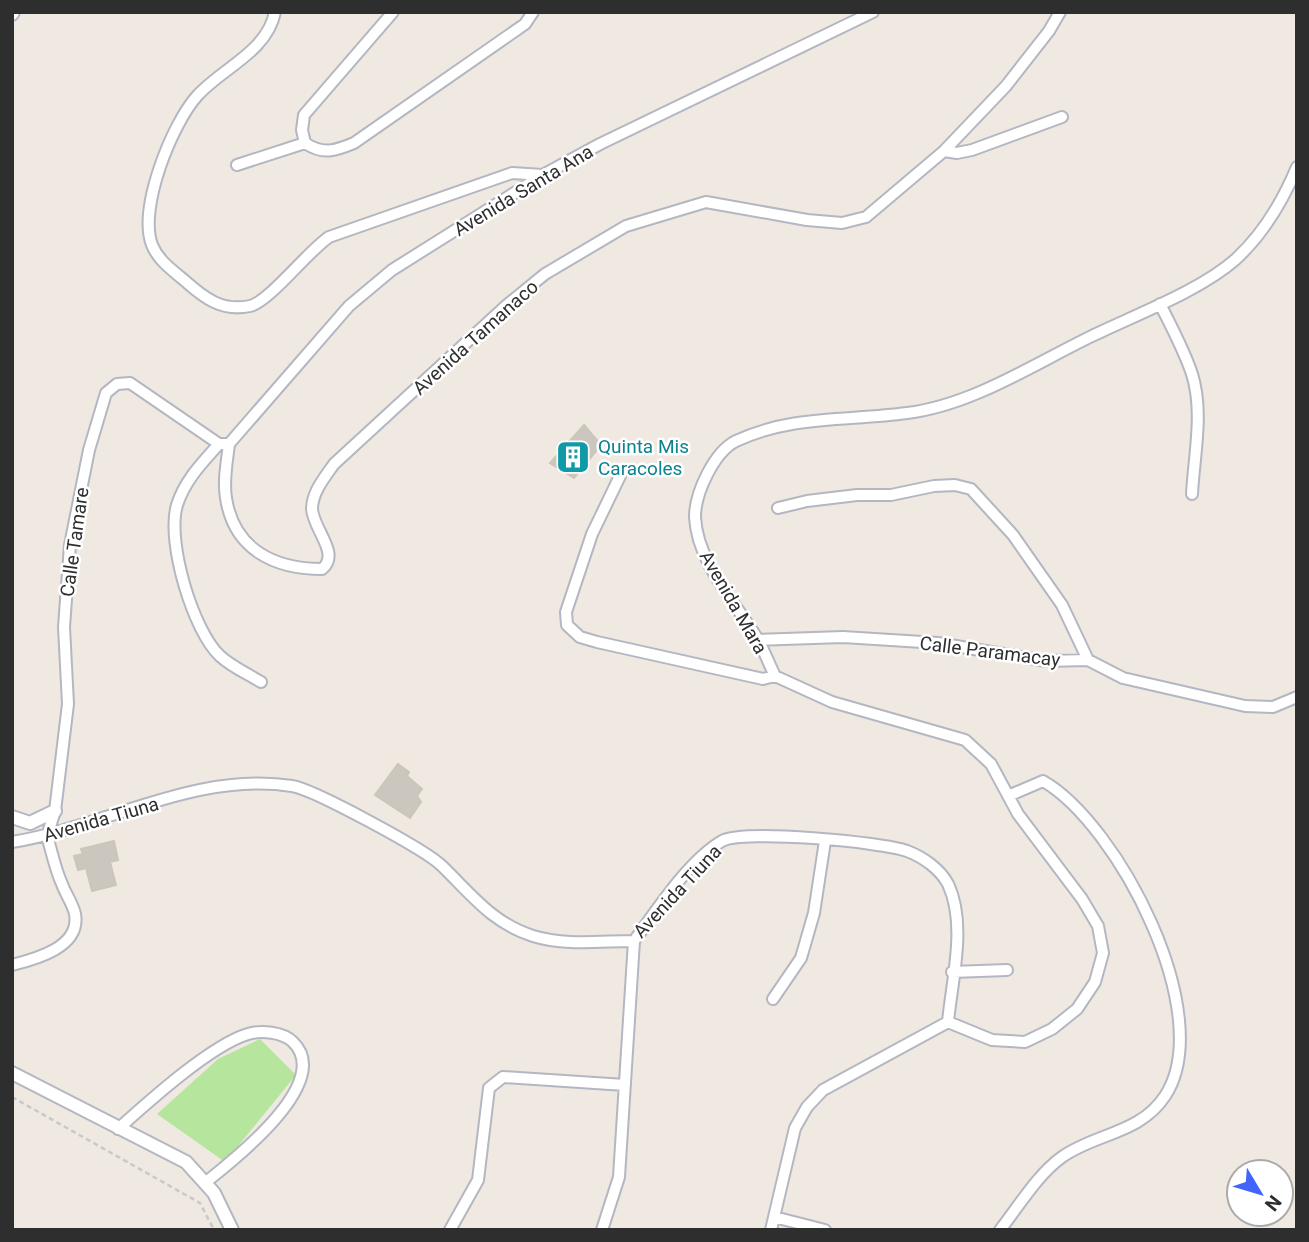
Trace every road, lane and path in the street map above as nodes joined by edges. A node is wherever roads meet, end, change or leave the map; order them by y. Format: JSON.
{"nodes":[{"id":1,"x":275,"y":12,"type":"edge"},
{"id":2,"x":393,"y":12,"type":"edge"},
{"id":3,"x":533,"y":12,"type":"edge"},
{"id":4,"x":873,"y":12,"type":"edge"},
{"id":5,"x":1060,"y":12,"type":"edge"},
{"id":6,"x":1062,"y":117,"type":"dead end"},
{"id":7,"x":305,"y":143,"type":"junction"},
{"id":8,"x":944,"y":151,"type":"junction"},
{"id":9,"x":237,"y":165,"type":"dead end"},
{"id":10,"x":1297,"y":167,"type":"edge"},
{"id":11,"x":543,"y":175,"type":"junction"},
{"id":12,"x":1160,"y":304,"type":"junction"},
{"id":13,"x":224,"y":444,"type":"junction"},
{"id":14,"x":620,"y":476,"type":"dead end"},
{"id":15,"x":1192,"y":494,"type":"dead end"},
{"id":16,"x":778,"y":508,"type":"dead end"},
{"id":17,"x":758,"y":640,"type":"junction"},
{"id":18,"x":1088,"y":660,"type":"junction"},
{"id":19,"x":775,"y":677,"type":"junction"},
{"id":20,"x":261,"y":682,"type":"dead end"},
{"id":21,"x":1297,"y":696,"type":"edge"},
{"id":22,"x":1008,"y":796,"type":"junction"},
{"id":23,"x":55,"y":811,"type":"junction"},
{"id":24,"x":12,"y":817,"type":"edge"},
{"id":25,"x":47,"y":836,"type":"junction"},
{"id":26,"x":825,"y":841,"type":"junction"},
{"id":27,"x":12,"y":842,"type":"edge"},
{"id":28,"x":634,"y":941,"type":"junction"},
{"id":29,"x":12,"y":965,"type":"edge"},
{"id":30,"x":1007,"y":970,"type":"dead end"},
{"id":31,"x":952,"y":972,"type":"junction"},
{"id":32,"x":773,"y":999,"type":"dead end"},
{"id":33,"x":948,"y":1021,"type":"junction"},
{"id":34,"x":12,"y":1073,"type":"edge"},
{"id":35,"x":625,"y":1085,"type":"junction"},
{"id":36,"x":12,"y":1097,"type":"edge"},
{"id":37,"x":118,"y":1129,"type":"junction"},
{"id":38,"x":206,"y":1182,"type":"junction"},
{"id":39,"x":774,"y":1217,"type":"junction"},
{"id":40,"x":214,"y":1230,"type":"edge"},
{"id":41,"x":232,"y":1230,"type":"edge"},
{"id":42,"x":450,"y":1230,"type":"edge"},
{"id":43,"x":602,"y":1230,"type":"edge"},
{"id":44,"x":771,"y":1230,"type":"edge"},
{"id":45,"x":825,"y":1230,"type":"edge"},
{"id":46,"x":1000,"y":1230,"type":"edge"}],
"edges":[{"from":1,"to":11,"type":"street"},
{"from":2,"to":7,"type":"street"},
{"from":3,"to":7,"type":"street"},
{"from":4,"to":11,"type":"street","name":"Avenida Santa Ana"},
{"from":5,"to":8,"type":"street","name":"Avenida Tamanaco"},
{"from":6,"to":8,"type":"street"},
{"from":7,"to":9,"type":"street"},
{"from":8,"to":13,"type":"street","name":"Avenida Tamanaco"},
{"from":10,"to":12,"type":"street","name":"Avenida Mara"},
{"from":11,"to":13,"type":"street","name":"Avenida Santa Ana"},
{"from":12,"to":15,"type":"street"},
{"from":12,"to":17,"type":"street","name":"Avenida Mara"},
{"from":13,"to":20,"type":"street","name":"Avenida Santa Ana"},
{"from":13,"to":23,"type":"street","name":"Calle Tamare"},
{"from":14,"to":19,"type":"street"},
{"from":16,"to":18,"type":"street"},
{"from":17,"to":18,"type":"street","name":"Calle Paramacay"},
{"from":17,"to":19,"type":"street","name":"Avenida Mara"},
{"from":18,"to":21,"type":"street","name":"Calle Paramacay"},
{"from":19,"to":22,"type":"street","name":"Avenida Mara"},
{"from":22,"to":33,"type":"street","name":"Avenida Mara"},
{"from":22,"to":46,"type":"street"},
{"from":23,"to":24,"type":"street"},
{"from":23,"to":25,"type":"street","name":"Calle Tamare"},
{"from":25,"to":27,"type":"street","name":"Avenida Tiuna"},
{"from":25,"to":28,"type":"street","name":"Avenida Tiuna"},
{"from":25,"to":29,"type":"street"},
{"from":26,"to":28,"type":"street","name":"Avenida Tiuna"},
{"from":26,"to":31,"type":"street","name":"Avenida Tiuna"},
{"from":26,"to":32,"type":"street"},
{"from":28,"to":35,"type":"street"},
{"from":30,"to":31,"type":"street"},
{"from":31,"to":33,"type":"street","name":"Avenida Tiuna"},
{"from":33,"to":39,"type":"street"},
{"from":34,"to":37,"type":"street"},
{"from":35,"to":42,"type":"street"},
{"from":35,"to":43,"type":"street"},
{"from":36,"to":40,"type":"path"},
{"from":37,"to":38,"type":"street"},
{"from":37,"to":38,"type":"street"},
{"from":38,"to":41,"type":"street"},
{"from":39,"to":44,"type":"street"},
{"from":39,"to":45,"type":"street"}]}
